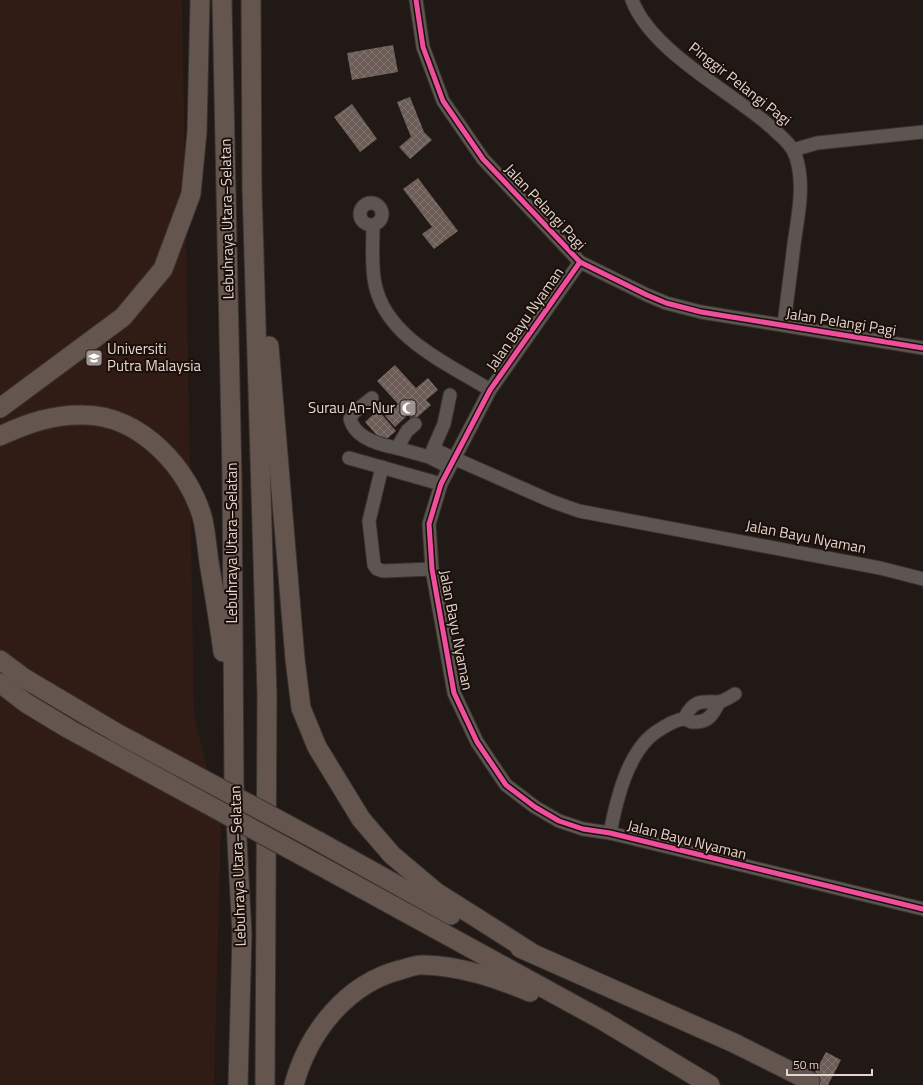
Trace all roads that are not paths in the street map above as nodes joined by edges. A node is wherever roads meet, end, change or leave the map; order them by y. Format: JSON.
{"nodes":[{"id":1,"x":200,"y":0,"type":"edge"},
{"id":2,"x":222,"y":0,"type":"edge"},
{"id":3,"x":251,"y":0,"type":"edge"},
{"id":4,"x":416,"y":0,"type":"edge"},
{"id":5,"x":632,"y":0,"type":"edge"},
{"id":6,"x":923,"y":132,"type":"edge"},
{"id":7,"x":923,"y":140,"type":"edge"},
{"id":8,"x":795,"y":153,"type":"junction"},
{"id":9,"x":252,"y":188,"type":"junction"},
{"id":10,"x":373,"y":226,"type":"dead end"},
{"id":11,"x":580,"y":262,"type":"junction"},
{"id":12,"x":784,"y":325,"type":"junction"},
{"id":13,"x":923,"y":348,"type":"edge"},
{"id":14,"x":490,"y":390,"type":"junction"},
{"id":15,"x":450,"y":395,"type":"dead end"},
{"id":16,"x":372,"y":398,"type":"dead end"},
{"id":17,"x":0,"y":408,"type":"edge"},
{"id":18,"x":414,"y":424,"type":"dead end"},
{"id":19,"x":0,"y":436,"type":"edge"},
{"id":20,"x":397,"y":448,"type":"junction"},
{"id":21,"x":431,"y":453,"type":"junction"},
{"id":22,"x":349,"y":458,"type":"dead end"},
{"id":23,"x":451,"y":463,"type":"junction"},
{"id":24,"x":382,"y":467,"type":"junction"},
{"id":25,"x":441,"y":484,"type":"junction"},
{"id":26,"x":432,"y":569,"type":"junction"},
{"id":27,"x":923,"y":578,"type":"edge"},
{"id":28,"x":0,"y":660,"type":"edge"},
{"id":29,"x":0,"y":683,"type":"edge"},
{"id":30,"x":233,"y":692,"type":"junction"},
{"id":31,"x":735,"y":694,"type":"dead end"},
{"id":32,"x":719,"y":702,"type":"junction"},
{"id":33,"x":684,"y":719,"type":"junction"},
{"id":34,"x":610,"y":833,"type":"junction"},
{"id":35,"x":923,"y":909,"type":"edge"},
{"id":36,"x":532,"y":953,"type":"junction"},
{"id":37,"x":602,"y":1020,"type":"junction"},
{"id":38,"x":810,"y":1081,"type":"dead end"},
{"id":39,"x":238,"y":1085,"type":"edge"},
{"id":40,"x":265,"y":1085,"type":"edge"},
{"id":41,"x":294,"y":1085,"type":"edge"},
{"id":42,"x":710,"y":1085,"type":"edge"}],
"edges":[{"from":1,"to":17,"type":"highway"},
{"from":2,"to":30,"type":"highway","name":"Lebuhraya Utara–Selatan"},
{"from":3,"to":9,"type":"highway","name":"Lebuhraya Utara–Selatan"},
{"from":4,"to":11,"type":"street","name":"Jalan Pelangi Pagi"},
{"from":5,"to":8,"type":"street","name":"Pinggir Pelangi Pagi"},
{"from":6,"to":8,"type":"street"},
{"from":7,"to":8,"type":"street"},
{"from":8,"to":12,"type":"street"},
{"from":9,"to":36,"type":"highway"},
{"from":9,"to":40,"type":"highway","name":"Lebuhraya Utara–Selatan"},
{"from":10,"to":14,"type":"street"},
{"from":11,"to":12,"type":"street","name":"Jalan Pelangi Pagi"},
{"from":11,"to":14,"type":"street","name":"Jalan Bayu Nyaman"},
{"from":12,"to":13,"type":"street","name":"Jalan Pelangi Pagi"},
{"from":14,"to":23,"type":"street","name":"Jalan Bayu Nyaman"},
{"from":15,"to":21,"type":"street"},
{"from":16,"to":20,"type":"street"},
{"from":18,"to":20,"type":"street"},
{"from":19,"to":30,"type":"highway"},
{"from":20,"to":21,"type":"street"},
{"from":21,"to":23,"type":"street"},
{"from":22,"to":24,"type":"street"},
{"from":23,"to":25,"type":"street","name":"Jalan Bayu Nyaman"},
{"from":23,"to":27,"type":"street","name":"Jalan Bayu Nyaman"},
{"from":24,"to":25,"type":"street"},
{"from":24,"to":26,"type":"street"},
{"from":25,"to":26,"type":"street","name":"Jalan Bayu Nyaman"},
{"from":26,"to":34,"type":"street","name":"Jalan Bayu Nyaman"},
{"from":28,"to":36,"type":"highway","bridge":true},
{"from":29,"to":37,"type":"highway","bridge":true},
{"from":30,"to":39,"type":"highway","name":"Lebuhraya Utara–Selatan"},
{"from":31,"to":32,"type":"street"},
{"from":32,"to":33,"type":"street"},
{"from":32,"to":33,"type":"street"},
{"from":33,"to":34,"type":"street"},
{"from":34,"to":35,"type":"street","name":"Jalan Bayu Nyaman"},
{"from":36,"to":38,"type":"highway"},
{"from":37,"to":41,"type":"highway"},
{"from":37,"to":42,"type":"highway"}]}
